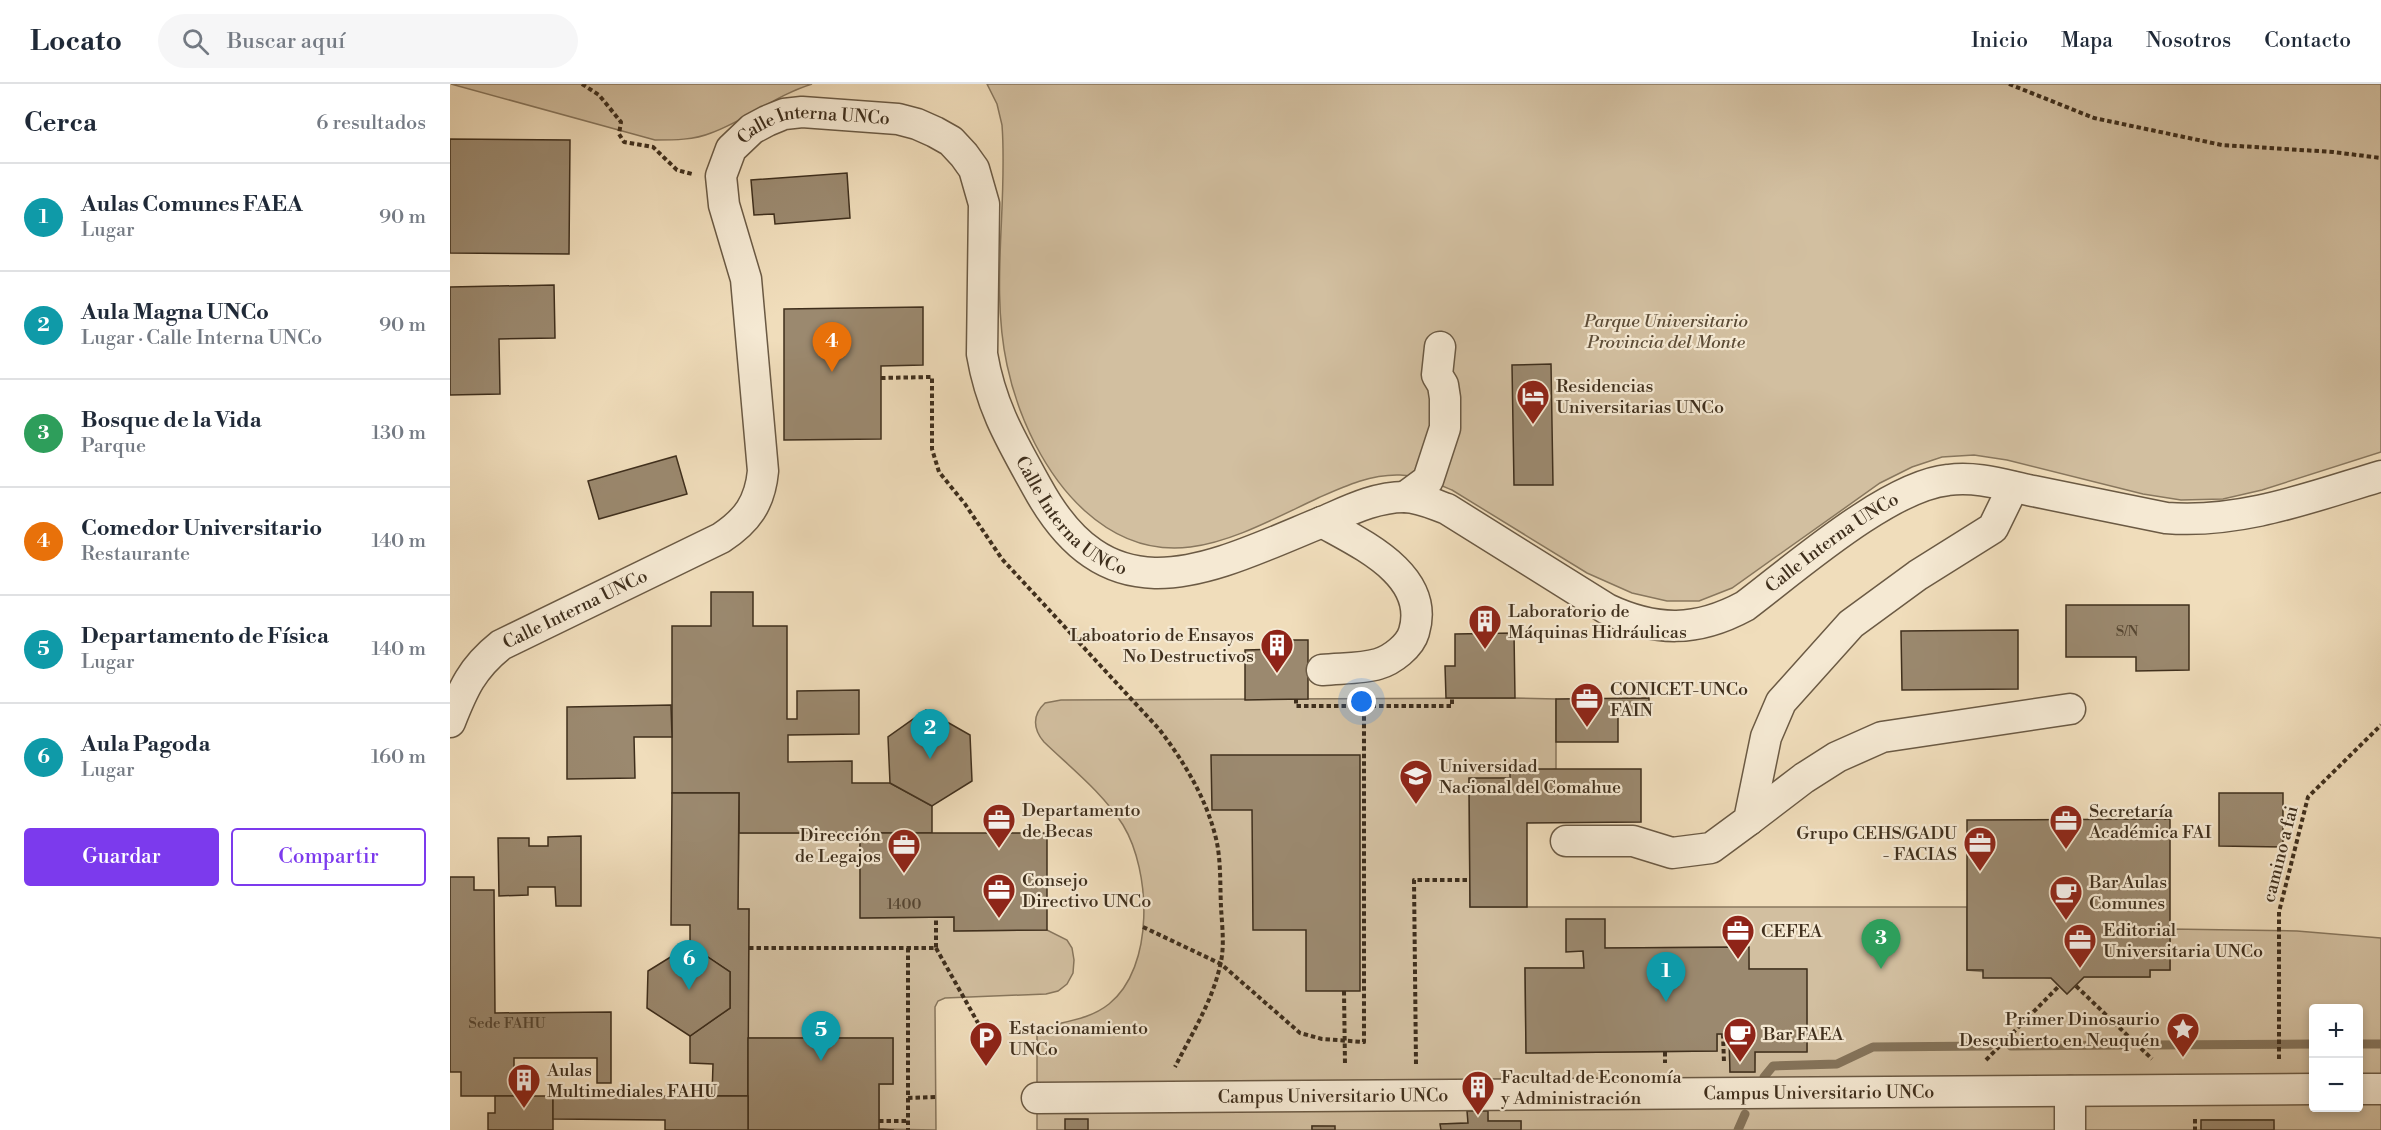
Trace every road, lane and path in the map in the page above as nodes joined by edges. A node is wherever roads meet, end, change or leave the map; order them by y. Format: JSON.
{"nodes":[{"id":1,"x":582,"y":84,"type":"edge"},
{"id":2,"x":2008,"y":84,"type":"edge"},
{"id":3,"x":2381,"y":158,"type":"edge"},
{"id":4,"x":721,"y":176,"type":"junction"},
{"id":5,"x":1440,"y":347,"type":"dead end"},
{"id":6,"x":881,"y":378,"type":"dead end"},
{"id":7,"x":2381,"y":476,"type":"edge"},
{"id":8,"x":2013,"y":487,"type":"junction"},
{"id":9,"x":1405,"y":497,"type":"junction"},
{"id":10,"x":1322,"y":522,"type":"junction"},
{"id":11,"x":1322,"y":670,"type":"dead end"},
{"id":12,"x":1452,"y":698,"type":"dead end"},
{"id":13,"x":1296,"y":699,"type":"dead end"},
{"id":14,"x":1364,"y":706,"type":"junction"},
{"id":15,"x":2070,"y":709,"type":"dead end"},
{"id":16,"x":450,"y":722,"type":"edge"},
{"id":17,"x":2381,"y":725,"type":"edge"},
{"id":18,"x":1749,"y":820,"type":"junction"},
{"id":19,"x":1566,"y":841,"type":"dead end"},
{"id":20,"x":1470,"y":880,"type":"dead end"},
{"id":21,"x":936,"y":917,"type":"dead end"},
{"id":22,"x":1143,"y":927,"type":"dead end"},
{"id":23,"x":749,"y":948,"type":"dead end"},
{"id":24,"x":908,"y":948,"type":"junction"},
{"id":25,"x":936,"y":948,"type":"junction"},
{"id":26,"x":1221,"y":964,"type":"junction"},
{"id":27,"x":2059,"y":986,"type":"dead end"},
{"id":28,"x":2076,"y":986,"type":"dead end"},
{"id":29,"x":1344,"y":991,"type":"dead end"},
{"id":30,"x":978,"y":1023,"type":"dead end"},
{"id":31,"x":1344,"y":1042,"type":"junction"},
{"id":32,"x":2278,"y":1057,"type":"dead end"},
{"id":33,"x":2309,"y":1089,"type":"edge"},
{"id":34,"x":2363,"y":1089,"type":"edge"},
{"id":35,"x":2381,"y":1089,"type":"edge"},
{"id":36,"x":2070,"y":1091,"type":"junction"},
{"id":37,"x":2184,"y":1091,"type":"junction"},
{"id":38,"x":1954,"y":1092,"type":"junction"},
{"id":39,"x":1416,"y":1095,"type":"junction"},
{"id":40,"x":936,"y":1097,"type":"dead end"},
{"id":41,"x":1161,"y":1097,"type":"junction"},
{"id":42,"x":908,"y":1098,"type":"junction"},
{"id":43,"x":1037,"y":1098,"type":"dead end"},
{"id":44,"x":879,"y":1121,"type":"dead end"},
{"id":45,"x":908,"y":1121,"type":"junction"},
{"id":46,"x":909,"y":1130,"type":"edge"},
{"id":47,"x":2070,"y":1130,"type":"edge"}],
"edges":[{"from":1,"to":4,"type":"path"},
{"from":2,"to":3,"type":"path"},
{"from":4,"to":10,"type":"street","name":"Calle Interna UNCo"},
{"from":4,"to":16,"type":"street","name":"Calle Interna UNCo"},
{"from":5,"to":9,"type":"street"},
{"from":6,"to":26,"type":"path"},
{"from":7,"to":8,"type":"street","name":"Calle Interna UNCo"},
{"from":8,"to":9,"type":"street","name":"Calle Interna UNCo"},
{"from":8,"to":18,"type":"street"},
{"from":9,"to":10,"type":"street","name":"Calle Interna UNCo"},
{"from":10,"to":11,"type":"street"},
{"from":12,"to":14,"type":"path"},
{"from":13,"to":14,"type":"path"},
{"from":14,"to":31,"type":"path"},
{"from":15,"to":18,"type":"street"},
{"from":17,"to":32,"type":"path","name":"camino a fai"},
{"from":18,"to":19,"type":"street"},
{"from":20,"to":39,"type":"path"},
{"from":21,"to":25,"type":"path"},
{"from":22,"to":26,"type":"path"},
{"from":23,"to":24,"type":"path"},
{"from":24,"to":25,"type":"path"},
{"from":24,"to":42,"type":"path"},
{"from":25,"to":30,"type":"path"},
{"from":26,"to":31,"type":"path"},
{"from":26,"to":41,"type":"path"},
{"from":27,"to":38,"type":"path"},
{"from":28,"to":37,"type":"path"},
{"from":29,"to":31,"type":"path"},
{"from":33,"to":37,"type":"street","name":"Campus Universitario UNCo"},
{"from":34,"to":35,"type":"street"},
{"from":36,"to":37,"type":"street","name":"Campus Universitario UNCo"},
{"from":36,"to":38,"type":"street","name":"Campus Universitario UNCo"},
{"from":36,"to":47,"type":"street"},
{"from":38,"to":39,"type":"street","name":"Campus Universitario UNCo"},
{"from":39,"to":41,"type":"street","name":"Campus Universitario UNCo"},
{"from":40,"to":42,"type":"path"},
{"from":41,"to":43,"type":"street","name":"Campus Universitario UNCo"},
{"from":42,"to":45,"type":"path"},
{"from":44,"to":45,"type":"path"},
{"from":45,"to":46,"type":"path"}]}
